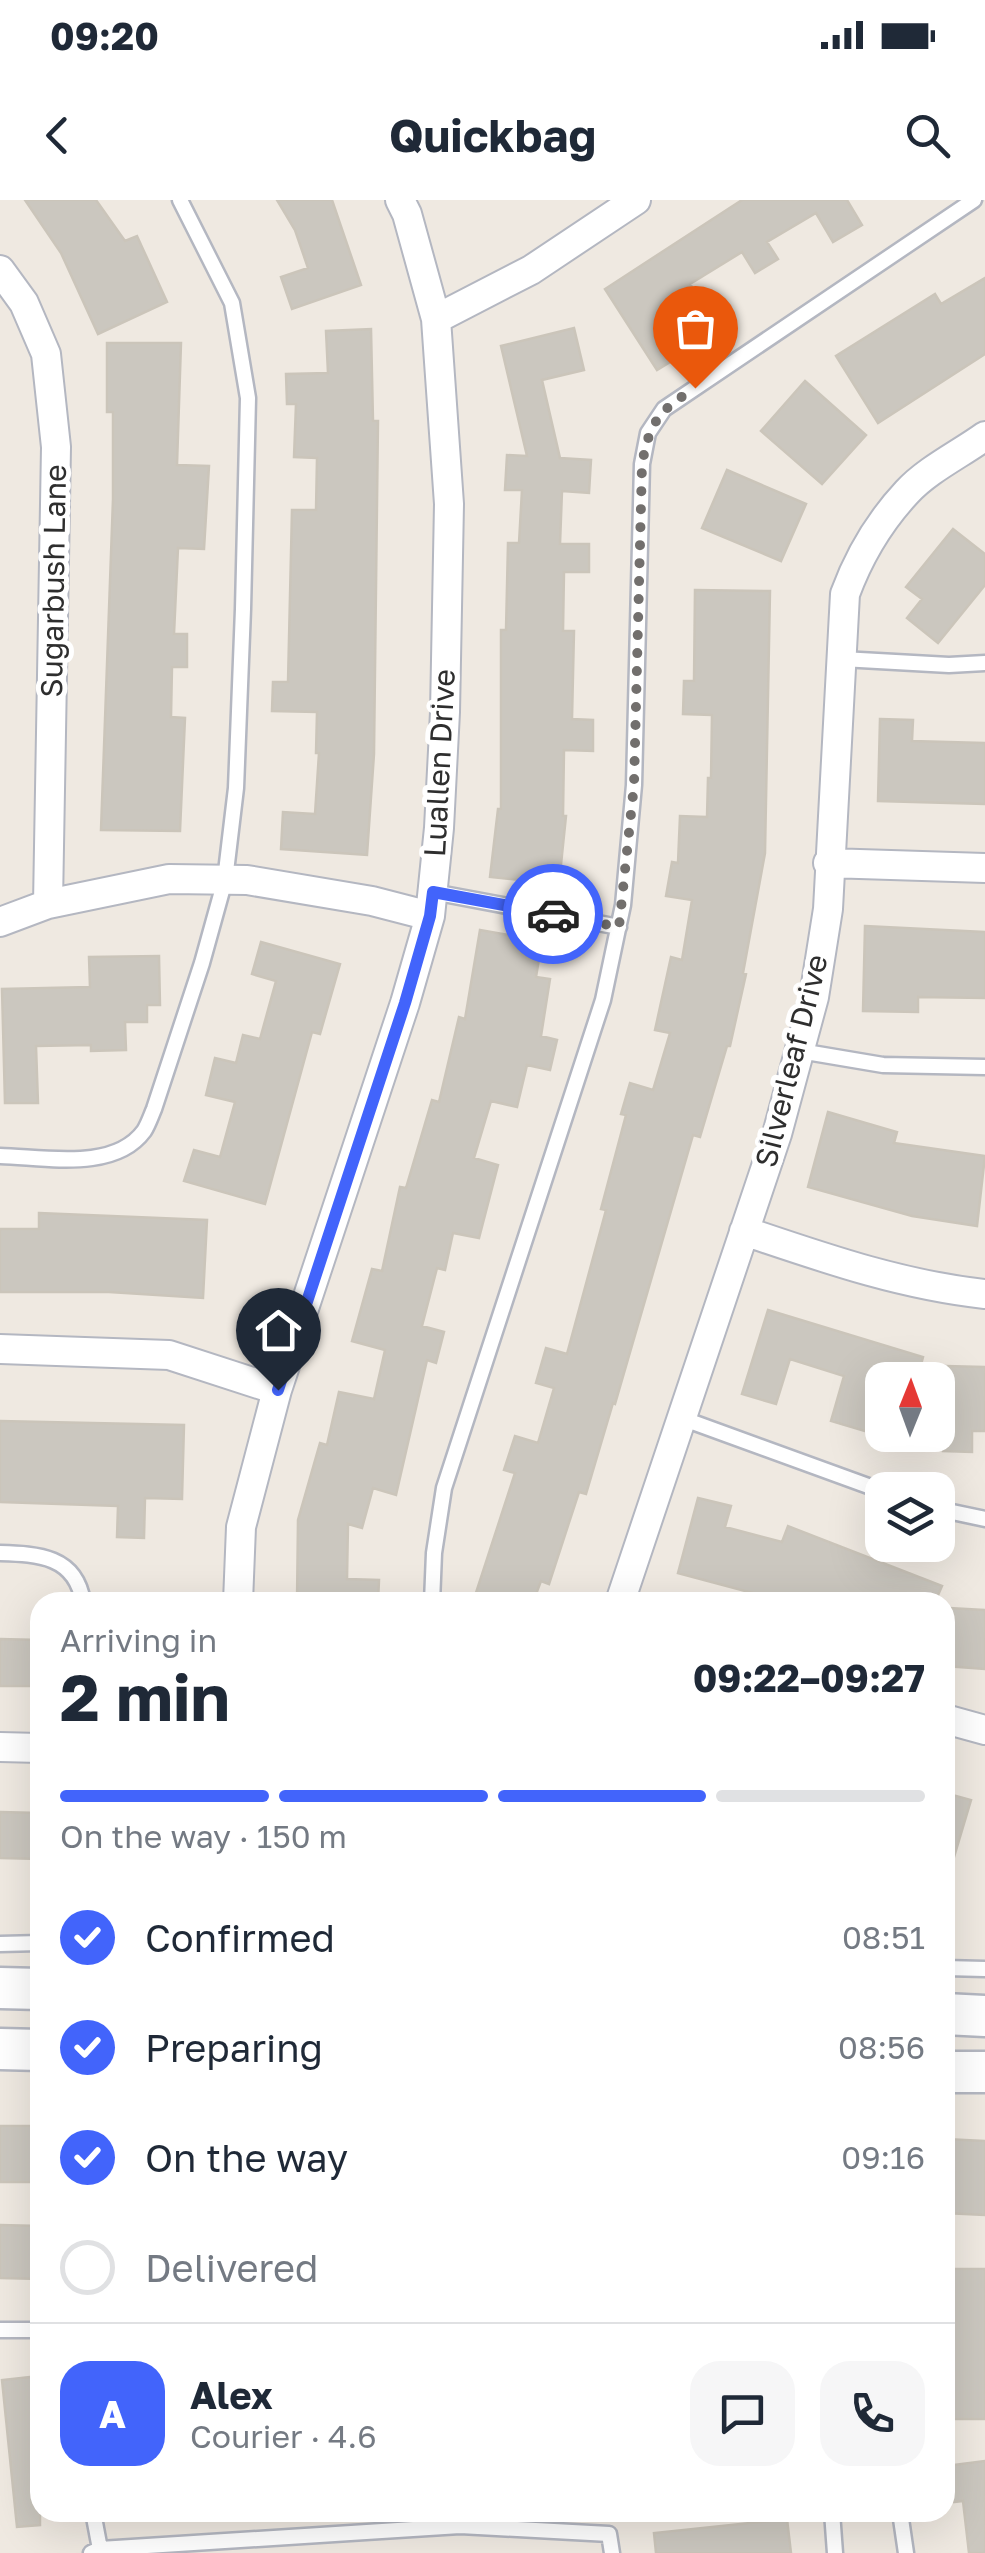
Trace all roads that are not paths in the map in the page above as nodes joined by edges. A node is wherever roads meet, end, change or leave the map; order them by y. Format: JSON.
{"nodes":[{"id":1,"x":180,"y":200,"type":"edge"},
{"id":2,"x":400,"y":200,"type":"edge"},
{"id":3,"x":636,"y":200,"type":"edge"},
{"id":4,"x":974,"y":200,"type":"edge"},
{"id":5,"x":0,"y":270,"type":"edge"},
{"id":6,"x":436,"y":319,"type":"junction"},
{"id":7,"x":985,"y":436,"type":"edge"},
{"id":8,"x":842,"y":659,"type":"junction"},
{"id":9,"x":985,"y":663,"type":"edge"},
{"id":10,"x":828,"y":863,"type":"junction"},
{"id":11,"x":985,"y":868,"type":"edge"},
{"id":12,"x":225,"y":880,"type":"junction"},
{"id":13,"x":48,"y":904,"type":"junction"},
{"id":14,"x":431,"y":904,"type":"junction"},
{"id":15,"x":0,"y":922,"type":"edge"},
{"id":16,"x":619,"y":927,"type":"junction"},
{"id":17,"x":800,"y":1051,"type":"junction"},
{"id":18,"x":985,"y":1068,"type":"edge"},
{"id":19,"x":0,"y":1156,"type":"edge"},
{"id":20,"x":744,"y":1231,"type":"junction"},
{"id":21,"x":985,"y":1294,"type":"edge"},
{"id":22,"x":0,"y":1349,"type":"edge"},
{"id":23,"x":278,"y":1390,"type":"junction"},
{"id":24,"x":684,"y":1419,"type":"junction"},
{"id":25,"x":865,"y":1485,"type":"edge"},
{"id":26,"x":955,"y":1513,"type":"edge"},
{"id":27,"x":985,"y":1519,"type":"edge"},
{"id":28,"x":0,"y":1553,"type":"edge"},
{"id":29,"x":82,"y":1592,"type":"edge"},
{"id":30,"x":238,"y":1592,"type":"edge"},
{"id":31,"x":432,"y":1592,"type":"edge"},
{"id":32,"x":623,"y":1592,"type":"edge"},
{"id":33,"x":955,"y":1722,"type":"edge"},
{"id":34,"x":985,"y":1730,"type":"edge"},
{"id":35,"x":0,"y":1747,"type":"edge"},
{"id":36,"x":30,"y":1748,"type":"edge"},
{"id":37,"x":30,"y":1943,"type":"edge"},
{"id":38,"x":0,"y":1944,"type":"edge"},
{"id":39,"x":955,"y":1968,"type":"edge"},
{"id":40,"x":985,"y":1969,"type":"edge"},
{"id":41,"x":0,"y":1988,"type":"edge"},
{"id":42,"x":30,"y":1989,"type":"edge"},
{"id":43,"x":955,"y":2014,"type":"edge"},
{"id":44,"x":985,"y":2016,"type":"edge"},
{"id":45,"x":0,"y":2049,"type":"edge"},
{"id":46,"x":30,"y":2050,"type":"edge"},
{"id":47,"x":955,"y":2072,"type":"edge"},
{"id":48,"x":985,"y":2072,"type":"edge"},
{"id":49,"x":0,"y":2330,"type":"edge"},
{"id":50,"x":30,"y":2330,"type":"edge"},
{"id":51,"x":94,"y":2522,"type":"edge"},
{"id":52,"x":833,"y":2522,"type":"edge"},
{"id":53,"x":901,"y":2522,"type":"edge"},
{"id":54,"x":96,"y":2551,"type":"edge"},
{"id":55,"x":612,"y":2553,"type":"edge"},
{"id":56,"x":835,"y":2553,"type":"edge"},
{"id":57,"x":906,"y":2553,"type":"edge"}],
"edges":[{"from":1,"to":12,"type":"lane"},
{"from":2,"to":6,"type":"street","name":"Luallen Drive"},
{"from":3,"to":6,"type":"street"},
{"from":4,"to":16,"type":"lane"},
{"from":5,"to":13,"type":"street","name":"Sugarbush Lane"},
{"from":6,"to":14,"type":"street","name":"Luallen Drive"},
{"from":7,"to":8,"type":"street","name":"Silverleaf Drive"},
{"from":8,"to":9,"type":"lane"},
{"from":8,"to":10,"type":"street","name":"Silverleaf Drive"},
{"from":10,"to":11,"type":"street"},
{"from":10,"to":17,"type":"street","name":"Silverleaf Drive"},
{"from":12,"to":13,"type":"street"},
{"from":12,"to":14,"type":"street"},
{"from":12,"to":19,"type":"lane"},
{"from":13,"to":15,"type":"street"},
{"from":14,"to":16,"type":"lane"},
{"from":14,"to":23,"type":"street","name":"Luallen Drive"},
{"from":16,"to":31,"type":"lane"},
{"from":17,"to":18,"type":"lane"},
{"from":17,"to":20,"type":"street","name":"Silverleaf Drive"},
{"from":20,"to":21,"type":"street"},
{"from":20,"to":24,"type":"street","name":"Silverleaf Drive"},
{"from":22,"to":23,"type":"street"},
{"from":23,"to":30,"type":"street","name":"Luallen Drive"},
{"from":24,"to":25,"type":"lane"},
{"from":24,"to":32,"type":"street","name":"Silverleaf Drive"},
{"from":26,"to":27,"type":"lane"},
{"from":28,"to":29,"type":"lane"},
{"from":33,"to":34,"type":"street"},
{"from":35,"to":36,"type":"street"},
{"from":37,"to":38,"type":"lane"},
{"from":39,"to":40,"type":"lane"},
{"from":41,"to":42,"type":"main road"},
{"from":43,"to":44,"type":"main road"},
{"from":45,"to":46,"type":"main road"},
{"from":47,"to":48,"type":"main road"},
{"from":49,"to":50,"type":"lane"},
{"from":51,"to":54,"type":"lane"},
{"from":52,"to":56,"type":"lane"},
{"from":53,"to":57,"type":"lane"},
{"from":54,"to":55,"type":"lane"}]}
